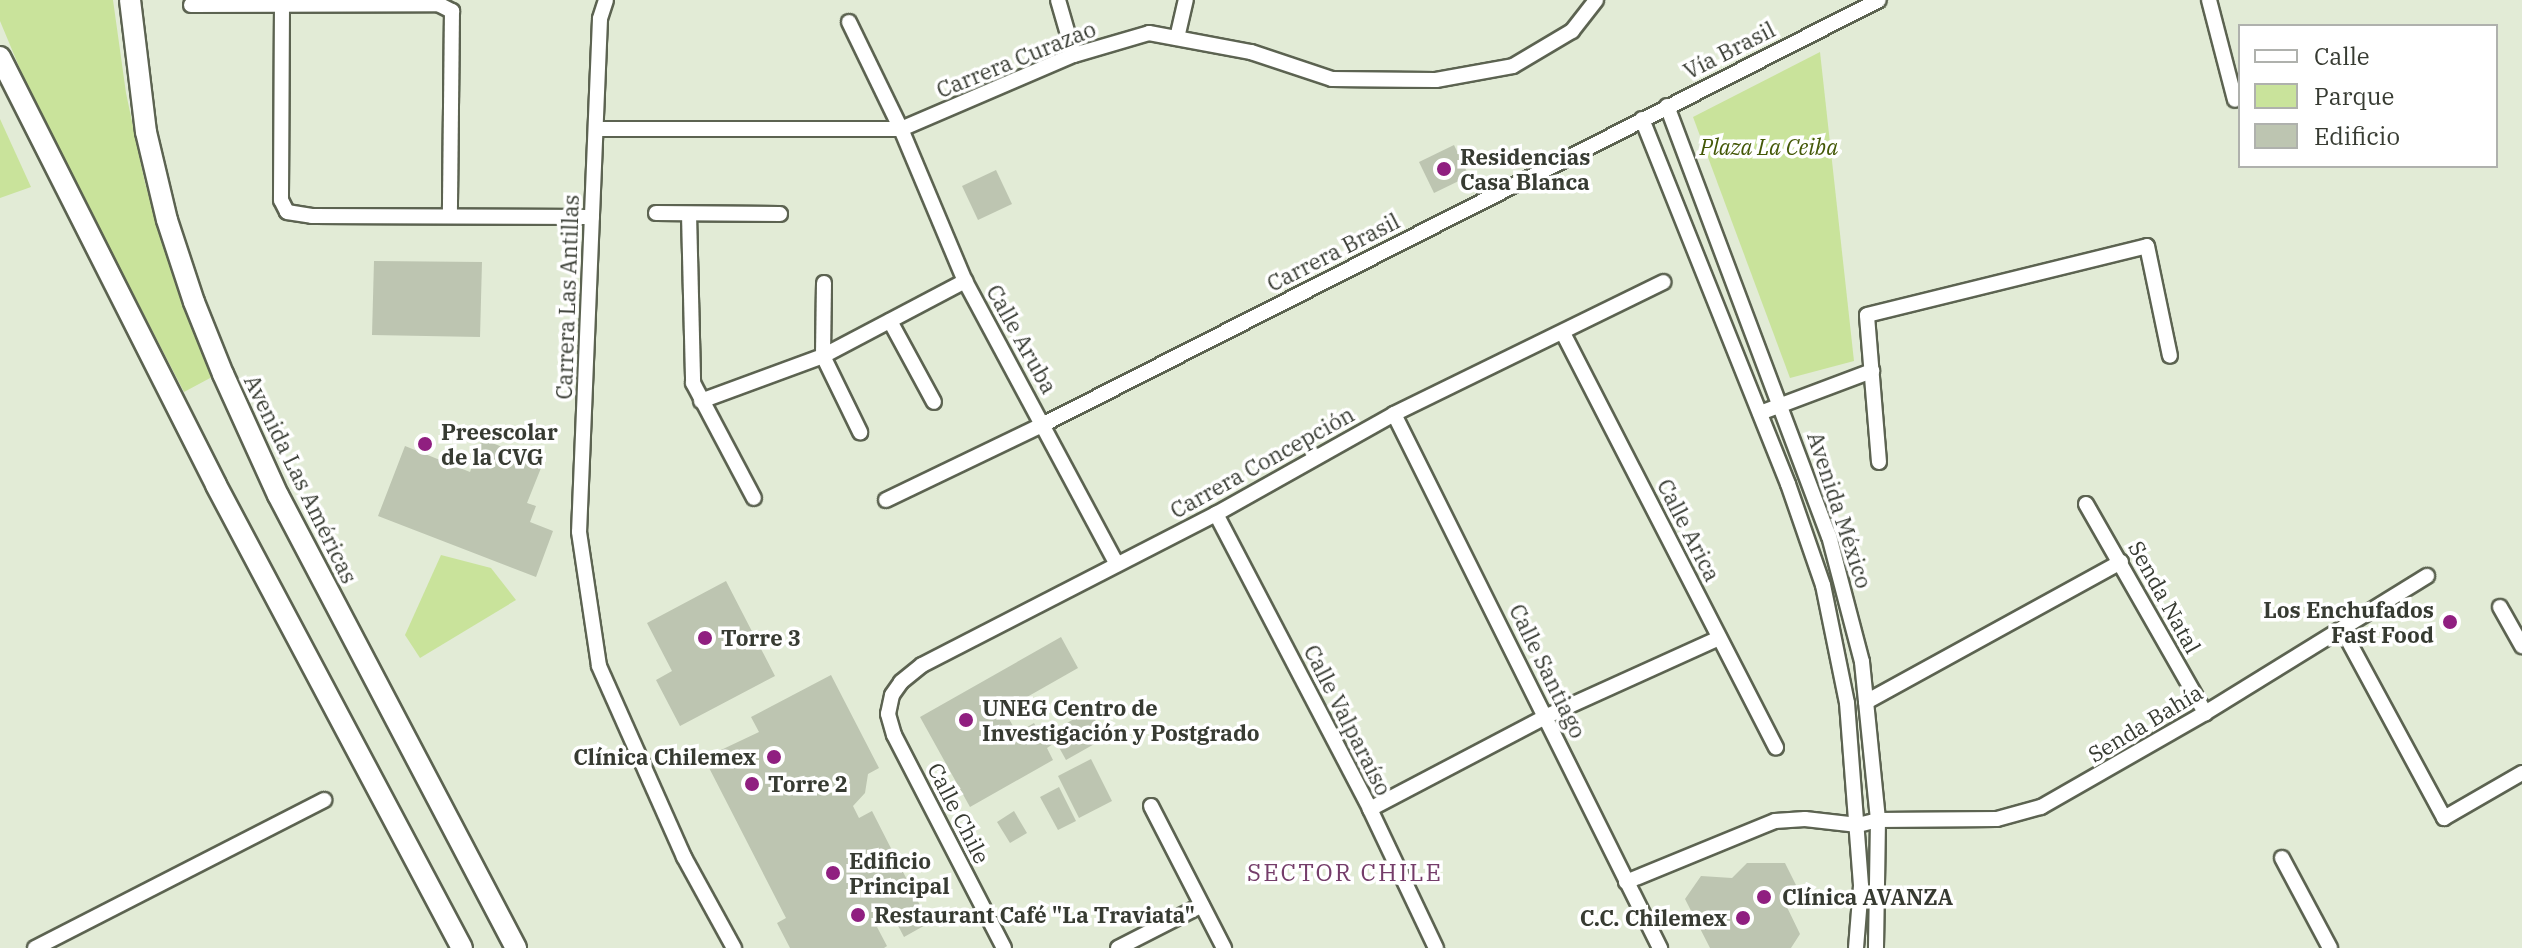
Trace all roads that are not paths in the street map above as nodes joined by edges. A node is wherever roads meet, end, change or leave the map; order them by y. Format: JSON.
{"nodes":[{"id":1,"x":130,"y":0,"type":"edge"},
{"id":2,"x":606,"y":0,"type":"edge"},
{"id":3,"x":1058,"y":0,"type":"edge"},
{"id":4,"x":1186,"y":0,"type":"edge"},
{"id":5,"x":1596,"y":0,"type":"edge"},
{"id":6,"x":1879,"y":0,"type":"edge"},
{"id":7,"x":2209,"y":0,"type":"edge"},
{"id":8,"x":191,"y":5,"type":"dead end"},
{"id":9,"x":282,"y":5,"type":"junction"},
{"id":10,"x":849,"y":22,"type":"dead end"},
{"id":11,"x":1177,"y":38,"type":"junction"},
{"id":12,"x":1074,"y":55,"type":"junction"},
{"id":13,"x":0,"y":57,"type":"edge"},
{"id":14,"x":2235,"y":100,"type":"dead end"},
{"id":15,"x":1667,"y":106,"type":"junction"},
{"id":16,"x":1642,"y":119,"type":"junction"},
{"id":17,"x":596,"y":129,"type":"junction"},
{"id":18,"x":901,"y":129,"type":"junction"},
{"id":19,"x":656,"y":213,"type":"dead end"},
{"id":20,"x":689,"y":214,"type":"junction"},
{"id":21,"x":780,"y":214,"type":"dead end"},
{"id":22,"x":450,"y":215,"type":"junction"},
{"id":23,"x":592,"y":217,"type":"junction"},
{"id":24,"x":965,"y":281,"type":"junction"},
{"id":25,"x":1663,"y":282,"type":"dead end"},
{"id":26,"x":824,"y":283,"type":"dead end"},
{"id":27,"x":890,"y":321,"type":"junction"},
{"id":28,"x":1563,"y":333,"type":"junction"},
{"id":29,"x":823,"y":356,"type":"junction"},
{"id":30,"x":2170,"y":356,"type":"dead end"},
{"id":31,"x":1872,"y":371,"type":"junction"},
{"id":32,"x":701,"y":401,"type":"junction"},
{"id":33,"x":934,"y":402,"type":"dead end"},
{"id":34,"x":1782,"y":403,"type":"junction"},
{"id":35,"x":1760,"y":413,"type":"junction"},
{"id":36,"x":1394,"y":414,"type":"junction"},
{"id":37,"x":1044,"y":424,"type":"junction"},
{"id":38,"x":860,"y":432,"type":"dead end"},
{"id":39,"x":1879,"y":462,"type":"dead end"},
{"id":40,"x":754,"y":498,"type":"dead end"},
{"id":41,"x":886,"y":500,"type":"dead end"},
{"id":42,"x":2086,"y":504,"type":"dead end"},
{"id":43,"x":1216,"y":514,"type":"junction"},
{"id":44,"x":2121,"y":562,"type":"junction"},
{"id":45,"x":1117,"y":564,"type":"junction"},
{"id":46,"x":2427,"y":576,"type":"dead end"},
{"id":47,"x":2500,"y":607,"type":"dead end"},
{"id":48,"x":2342,"y":629,"type":"junction"},
{"id":49,"x":1719,"y":638,"type":"junction"},
{"id":50,"x":2522,"y":646,"type":"edge"},
{"id":51,"x":892,"y":695,"type":"joint"},
{"id":52,"x":1866,"y":702,"type":"junction"},
{"id":53,"x":2205,"y":713,"type":"junction"},
{"id":54,"x":1547,"y":716,"type":"junction"},
{"id":55,"x":1776,"y":748,"type":"dead end"},
{"id":56,"x":2522,"y":773,"type":"edge"},
{"id":57,"x":324,"y":800,"type":"dead end"},
{"id":58,"x":1151,"y":806,"type":"dead end"},
{"id":59,"x":1370,"y":809,"type":"junction"},
{"id":60,"x":1878,"y":820,"type":"junction"},
{"id":61,"x":1858,"y":825,"type":"junction"},
{"id":62,"x":2282,"y":858,"type":"dead end"},
{"id":63,"x":1626,"y":882,"type":"junction"},
{"id":64,"x":1202,"y":905,"type":"junction"},
{"id":65,"x":35,"y":948,"type":"edge"},
{"id":66,"x":462,"y":948,"type":"edge"},
{"id":67,"x":516,"y":948,"type":"edge"},
{"id":68,"x":734,"y":948,"type":"edge"},
{"id":69,"x":1004,"y":948,"type":"edge"},
{"id":70,"x":1118,"y":948,"type":"edge"},
{"id":71,"x":1224,"y":948,"type":"edge"},
{"id":72,"x":1436,"y":948,"type":"edge"},
{"id":73,"x":1660,"y":948,"type":"edge"},
{"id":74,"x":1856,"y":948,"type":"edge"},
{"id":75,"x":1876,"y":948,"type":"edge"},
{"id":76,"x":2330,"y":948,"type":"edge"}],
"edges":[{"from":1,"to":67,"type":"main road","name":"Avenida Las Américas"},
{"from":2,"to":17,"type":"street","name":"Carrera Las Antillas"},
{"from":3,"to":12,"type":"street"},
{"from":4,"to":11,"type":"street"},
{"from":5,"to":11,"type":"street","name":"Carrera Curazao"},
{"from":6,"to":15,"type":"street","name":"Vía Brasil"},
{"from":7,"to":14,"type":"street"},
{"from":8,"to":9,"type":"street"},
{"from":9,"to":22,"type":"street"},
{"from":9,"to":22,"type":"street"},
{"from":10,"to":18,"type":"street","name":"Calle Aruba"},
{"from":11,"to":12,"type":"street","name":"Carrera Curazao"},
{"from":12,"to":18,"type":"street","name":"Carrera Curazao"},
{"from":13,"to":66,"type":"main road"},
{"from":15,"to":16,"type":"street","name":"Vía Brasil"},
{"from":15,"to":34,"type":"street","name":"Avenida México"},
{"from":16,"to":35,"type":"street","name":"Avenida México"},
{"from":16,"to":37,"type":"street","name":"Carrera Brasil"},
{"from":17,"to":18,"type":"street"},
{"from":17,"to":23,"type":"street","name":"Carrera Las Antillas"},
{"from":18,"to":24,"type":"street","name":"Calle Aruba"},
{"from":19,"to":20,"type":"street"},
{"from":20,"to":21,"type":"street"},
{"from":20,"to":32,"type":"street"},
{"from":22,"to":23,"type":"street"},
{"from":23,"to":68,"type":"street","name":"Carrera Las Antillas"},
{"from":24,"to":27,"type":"street"},
{"from":24,"to":37,"type":"street","name":"Calle Aruba"},
{"from":25,"to":28,"type":"street","name":"Carrera Concepción"},
{"from":26,"to":29,"type":"street"},
{"from":27,"to":29,"type":"street"},
{"from":27,"to":33,"type":"street"},
{"from":28,"to":36,"type":"street","name":"Carrera Concepción"},
{"from":28,"to":49,"type":"street","name":"Calle Arica"},
{"from":29,"to":32,"type":"street"},
{"from":29,"to":38,"type":"street"},
{"from":30,"to":31,"type":"street"},
{"from":31,"to":34,"type":"street"},
{"from":31,"to":39,"type":"street"},
{"from":32,"to":40,"type":"street"},
{"from":34,"to":35,"type":"street"},
{"from":34,"to":52,"type":"street","name":"Avenida México"},
{"from":35,"to":61,"type":"street","name":"Avenida México"},
{"from":36,"to":43,"type":"street","name":"Carrera Concepción"},
{"from":36,"to":54,"type":"street","name":"Calle Santiago"},
{"from":37,"to":41,"type":"street","name":"Carrera Brasil"},
{"from":37,"to":45,"type":"street","name":"Calle Aruba"},
{"from":42,"to":44,"type":"street","name":"Senda Natal"},
{"from":43,"to":45,"type":"street","name":"Carrera Concepción"},
{"from":43,"to":59,"type":"street","name":"Calle Valparaíso"},
{"from":44,"to":52,"type":"street"},
{"from":44,"to":53,"type":"street","name":"Senda Natal"},
{"from":45,"to":51,"type":"street","name":"Carrera Concepción"},
{"from":46,"to":48,"type":"street","name":"Senda Bahía"},
{"from":47,"to":50,"type":"street"},
{"from":48,"to":53,"type":"street","name":"Senda Bahía"},
{"from":48,"to":56,"type":"street"},
{"from":49,"to":54,"type":"street"},
{"from":49,"to":55,"type":"street","name":"Calle Arica"},
{"from":51,"to":69,"type":"street","name":"Calle Chile"},
{"from":52,"to":60,"type":"street","name":"Avenida México"},
{"from":53,"to":60,"type":"street","name":"Senda Bahía"},
{"from":54,"to":59,"type":"street"},
{"from":54,"to":63,"type":"street","name":"Calle Santiago"},
{"from":57,"to":65,"type":"street"},
{"from":58,"to":64,"type":"street"},
{"from":59,"to":72,"type":"street","name":"Calle Valparaíso"},
{"from":60,"to":61,"type":"street","name":"Senda Bahía"},
{"from":60,"to":75,"type":"street","name":"Avenida México"},
{"from":61,"to":63,"type":"street"},
{"from":61,"to":74,"type":"street","name":"Avenida México"},
{"from":62,"to":76,"type":"street"},
{"from":63,"to":73,"type":"street","name":"Calle Santiago"},
{"from":64,"to":70,"type":"street"},
{"from":64,"to":71,"type":"street"}]}
